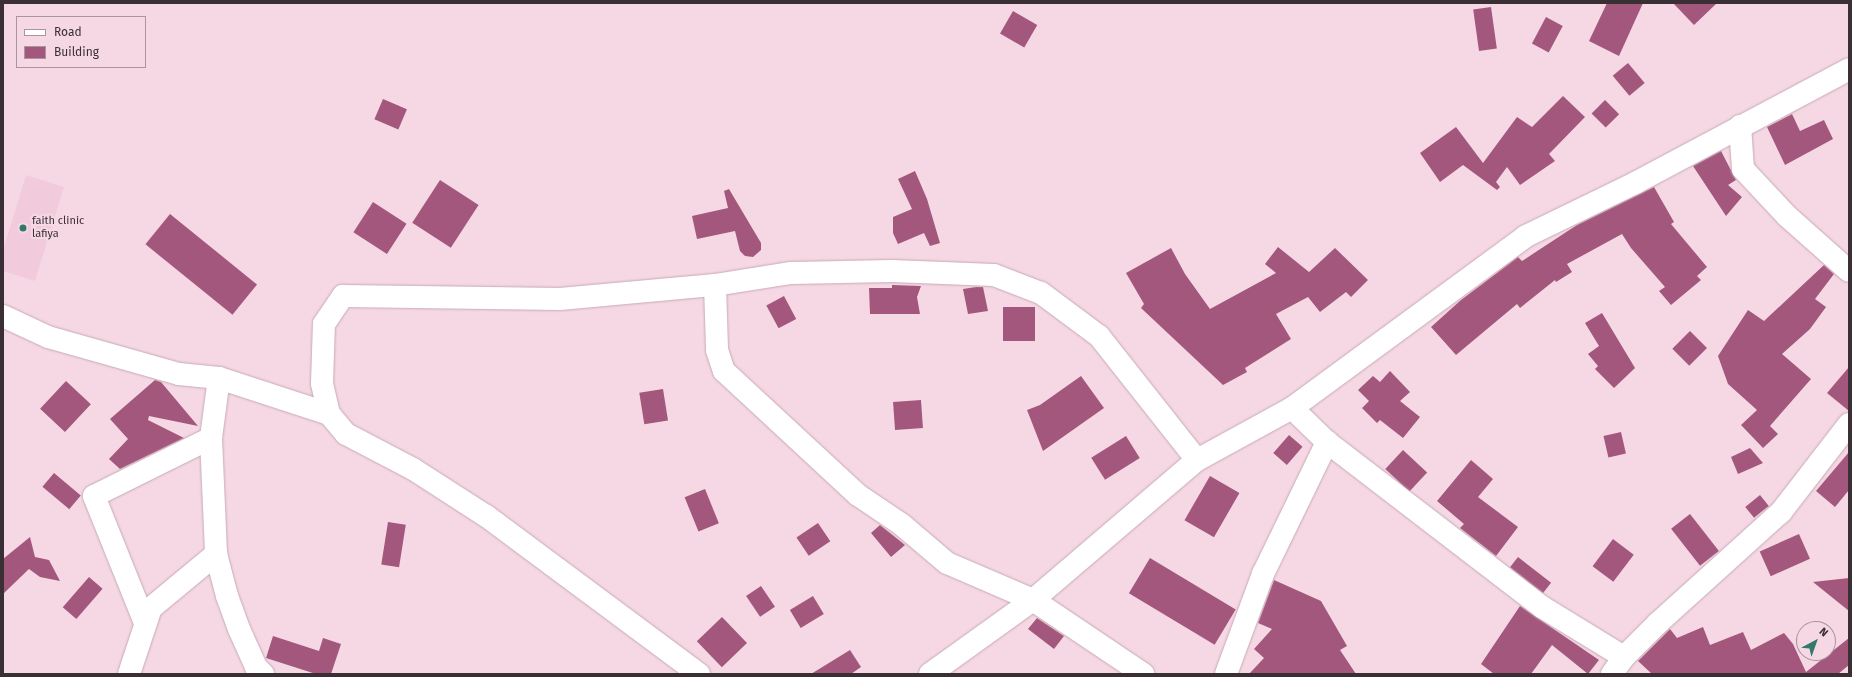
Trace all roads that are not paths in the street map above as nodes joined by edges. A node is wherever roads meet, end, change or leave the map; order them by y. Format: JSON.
{"nodes":[{"id":1,"x":1849,"y":69,"type":"edge"},
{"id":2,"x":1740,"y":126,"type":"junction"},
{"id":3,"x":1849,"y":271,"type":"edge"},
{"id":4,"x":715,"y":285,"type":"junction"},
{"id":5,"x":3,"y":316,"type":"edge"},
{"id":6,"x":219,"y":378,"type":"junction"},
{"id":7,"x":1292,"y":408,"type":"junction"},
{"id":8,"x":329,"y":414,"type":"junction"},
{"id":9,"x":1849,"y":424,"type":"edge"},
{"id":10,"x":210,"y":438,"type":"junction"},
{"id":11,"x":1327,"y":442,"type":"junction"},
{"id":12,"x":1197,"y":460,"type":"junction"},
{"id":13,"x":216,"y":554,"type":"junction"},
{"id":14,"x":1033,"y":600,"type":"junction"},
{"id":15,"x":145,"y":623,"type":"junction"},
{"id":16,"x":1618,"y":666,"type":"edge"},
{"id":17,"x":129,"y":674,"type":"edge"},
{"id":18,"x":263,"y":674,"type":"edge"},
{"id":19,"x":699,"y":674,"type":"edge"},
{"id":20,"x":930,"y":674,"type":"edge"},
{"id":21,"x":1143,"y":674,"type":"edge"},
{"id":22,"x":1226,"y":674,"type":"edge"}],
"edges":[{"from":1,"to":2,"type":"street"},
{"from":2,"to":3,"type":"street"},
{"from":2,"to":7,"type":"street"},
{"from":4,"to":8,"type":"street"},
{"from":4,"to":12,"type":"street"},
{"from":4,"to":14,"type":"street"},
{"from":5,"to":6,"type":"street"},
{"from":6,"to":8,"type":"street"},
{"from":6,"to":10,"type":"street"},
{"from":7,"to":11,"type":"street"},
{"from":7,"to":12,"type":"street"},
{"from":8,"to":19,"type":"street"},
{"from":9,"to":16,"type":"street"},
{"from":10,"to":13,"type":"street"},
{"from":10,"to":15,"type":"street"},
{"from":11,"to":16,"type":"street"},
{"from":11,"to":22,"type":"street"},
{"from":12,"to":14,"type":"street"},
{"from":13,"to":15,"type":"street"},
{"from":13,"to":18,"type":"street"},
{"from":14,"to":20,"type":"street"},
{"from":14,"to":21,"type":"street"},
{"from":15,"to":17,"type":"street"}]}
